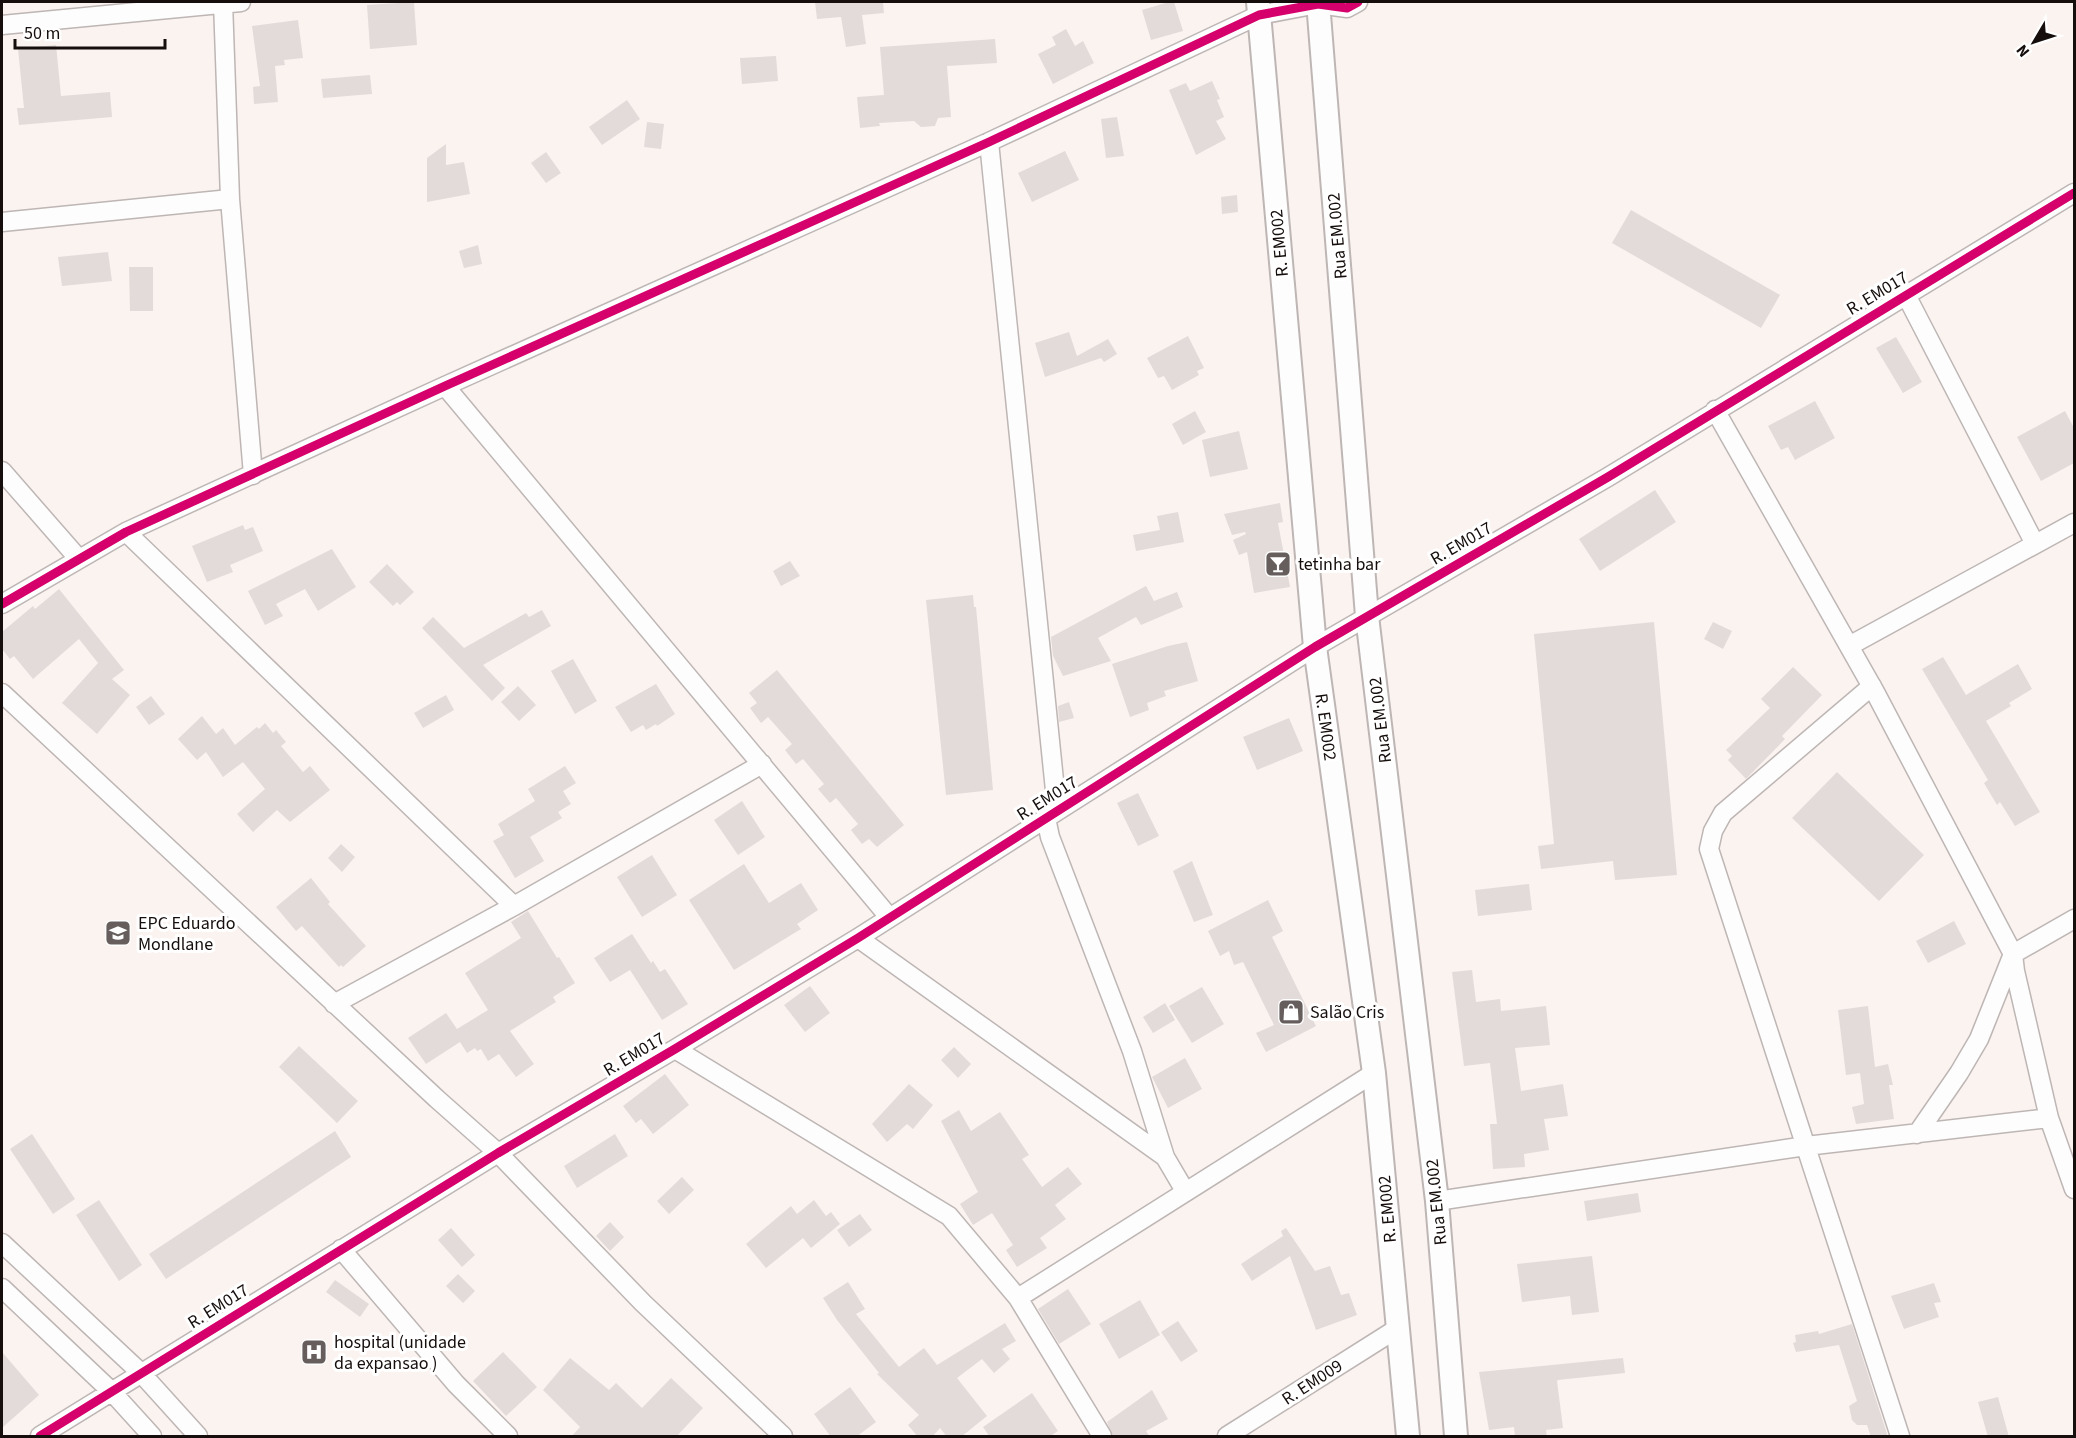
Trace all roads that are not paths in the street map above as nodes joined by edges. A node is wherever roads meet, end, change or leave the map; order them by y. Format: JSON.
{"nodes":[{"id":1,"x":241,"y":2,"type":"edge"},
{"id":2,"x":223,"y":3,"type":"edge"},
{"id":3,"x":1318,"y":3,"type":"edge"},
{"id":4,"x":1352,"y":5,"type":"edge"},
{"id":5,"x":1258,"y":8,"type":"edge"},
{"id":6,"x":2,"y":25,"type":"edge"},
{"id":7,"x":989,"y":142,"type":"junction"},
{"id":8,"x":2074,"y":193,"type":"edge"},
{"id":9,"x":230,"y":199,"type":"junction"},
{"id":10,"x":2,"y":222,"type":"edge"},
{"id":11,"x":1906,"y":295,"type":"junction"},
{"id":12,"x":445,"y":386,"type":"junction"},
{"id":13,"x":1715,"y":410,"type":"junction"},
{"id":14,"x":2,"y":471,"type":"edge"},
{"id":15,"x":253,"y":475,"type":"junction"},
{"id":16,"x":2074,"y":523,"type":"edge"},
{"id":17,"x":126,"y":532,"type":"junction"},
{"id":18,"x":2035,"y":544,"type":"junction"},
{"id":19,"x":78,"y":558,"type":"junction"},
{"id":20,"x":2,"y":604,"type":"edge"},
{"id":21,"x":1367,"y":616,"type":"junction"},
{"id":22,"x":1849,"y":646,"type":"junction"},
{"id":23,"x":1316,"y":647,"type":"junction"},
{"id":24,"x":1872,"y":686,"type":"junction"},
{"id":25,"x":2,"y":693,"type":"edge"},
{"id":26,"x":762,"y":764,"type":"junction"},
{"id":27,"x":1051,"y":814,"type":"junction"},
{"id":28,"x":514,"y":906,"type":"junction"},
{"id":29,"x":889,"y":917,"type":"junction"},
{"id":30,"x":2074,"y":919,"type":"edge"},
{"id":31,"x":858,"y":938,"type":"junction"},
{"id":32,"x":2013,"y":954,"type":"junction"},
{"id":33,"x":334,"y":1004,"type":"junction"},
{"id":34,"x":675,"y":1049,"type":"junction"},
{"id":35,"x":1374,"y":1073,"type":"junction"},
{"id":36,"x":2049,"y":1118,"type":"junction"},
{"id":37,"x":1917,"y":1134,"type":"junction"},
{"id":38,"x":1806,"y":1146,"type":"junction"},
{"id":39,"x":498,"y":1153,"type":"junction"},
{"id":40,"x":1165,"y":1156,"type":"junction"},
{"id":41,"x":2074,"y":1189,"type":"edge"},
{"id":42,"x":1185,"y":1191,"type":"junction"},
{"id":43,"x":1437,"y":1201,"type":"junction"},
{"id":44,"x":2,"y":1243,"type":"edge"},
{"id":45,"x":341,"y":1249,"type":"junction"},
{"id":46,"x":2,"y":1288,"type":"edge"},
{"id":47,"x":1018,"y":1298,"type":"junction"},
{"id":48,"x":1398,"y":1328,"type":"junction"},
{"id":49,"x":141,"y":1373,"type":"junction"},
{"id":50,"x":112,"y":1392,"type":"junction"},
{"id":51,"x":40,"y":1437,"type":"edge"},
{"id":52,"x":152,"y":1437,"type":"edge"},
{"id":53,"x":198,"y":1437,"type":"edge"},
{"id":54,"x":508,"y":1437,"type":"edge"},
{"id":55,"x":783,"y":1437,"type":"edge"},
{"id":56,"x":1102,"y":1437,"type":"edge"},
{"id":57,"x":1227,"y":1437,"type":"edge"},
{"id":58,"x":1408,"y":1437,"type":"edge"},
{"id":59,"x":1456,"y":1437,"type":"edge"},
{"id":60,"x":1900,"y":1437,"type":"edge"}],
"edges":[{"from":1,"to":2,"type":"street"},
{"from":2,"to":6,"type":"street"},
{"from":2,"to":9,"type":"street"},
{"from":3,"to":4,"type":"street"},
{"from":3,"to":5,"type":"street"},
{"from":3,"to":21,"type":"street","name":"Rua EM.002"},
{"from":5,"to":7,"type":"street"},
{"from":5,"to":23,"type":"street","name":"R. EM002"},
{"from":7,"to":12,"type":"street"},
{"from":7,"to":27,"type":"street"},
{"from":8,"to":11,"type":"street","name":"R. EM017"},
{"from":9,"to":10,"type":"street"},
{"from":9,"to":15,"type":"street"},
{"from":11,"to":13,"type":"street","name":"R. EM017"},
{"from":11,"to":18,"type":"street"},
{"from":12,"to":15,"type":"street"},
{"from":12,"to":26,"type":"street"},
{"from":13,"to":21,"type":"street","name":"R. EM017"},
{"from":13,"to":22,"type":"street"},
{"from":14,"to":19,"type":"street"},
{"from":15,"to":17,"type":"street"},
{"from":16,"to":18,"type":"street"},
{"from":17,"to":19,"type":"street"},
{"from":17,"to":28,"type":"street"},
{"from":18,"to":22,"type":"street"},
{"from":19,"to":20,"type":"street"},
{"from":21,"to":23,"type":"street","name":"R. EM017"},
{"from":21,"to":43,"type":"street","name":"Rua EM.002"},
{"from":22,"to":24,"type":"street"},
{"from":23,"to":27,"type":"street","name":"R. EM017"},
{"from":23,"to":35,"type":"street","name":"R. EM002"},
{"from":24,"to":32,"type":"street"},
{"from":24,"to":38,"type":"street"},
{"from":25,"to":33,"type":"street"},
{"from":26,"to":28,"type":"street"},
{"from":26,"to":29,"type":"street"},
{"from":27,"to":29,"type":"street","name":"R. EM017"},
{"from":27,"to":40,"type":"street"},
{"from":28,"to":33,"type":"street"},
{"from":29,"to":31,"type":"street","name":"R. EM017"},
{"from":30,"to":32,"type":"street"},
{"from":31,"to":34,"type":"street","name":"R. EM017"},
{"from":31,"to":40,"type":"street"},
{"from":32,"to":36,"type":"street"},
{"from":32,"to":37,"type":"street"},
{"from":33,"to":39,"type":"street"},
{"from":34,"to":39,"type":"street","name":"R. EM017"},
{"from":34,"to":47,"type":"street"},
{"from":35,"to":42,"type":"street"},
{"from":35,"to":48,"type":"street","name":"R. EM002"},
{"from":36,"to":37,"type":"street"},
{"from":36,"to":41,"type":"street"},
{"from":37,"to":38,"type":"street"},
{"from":38,"to":43,"type":"street"},
{"from":38,"to":60,"type":"street"},
{"from":39,"to":45,"type":"street","name":"R. EM017"},
{"from":39,"to":55,"type":"street"},
{"from":40,"to":42,"type":"street"},
{"from":42,"to":47,"type":"street"},
{"from":43,"to":59,"type":"street","name":"Rua EM.002"},
{"from":44,"to":49,"type":"street"},
{"from":45,"to":49,"type":"street","name":"R. EM017"},
{"from":45,"to":54,"type":"street"},
{"from":46,"to":50,"type":"street"},
{"from":47,"to":56,"type":"street"},
{"from":48,"to":57,"type":"street","name":"R. EM009"},
{"from":48,"to":58,"type":"street","name":"R. EM002"},
{"from":49,"to":50,"type":"street","name":"R. EM017"},
{"from":49,"to":53,"type":"street"},
{"from":50,"to":51,"type":"street","name":"R. EM017"},
{"from":50,"to":52,"type":"street"}]}
